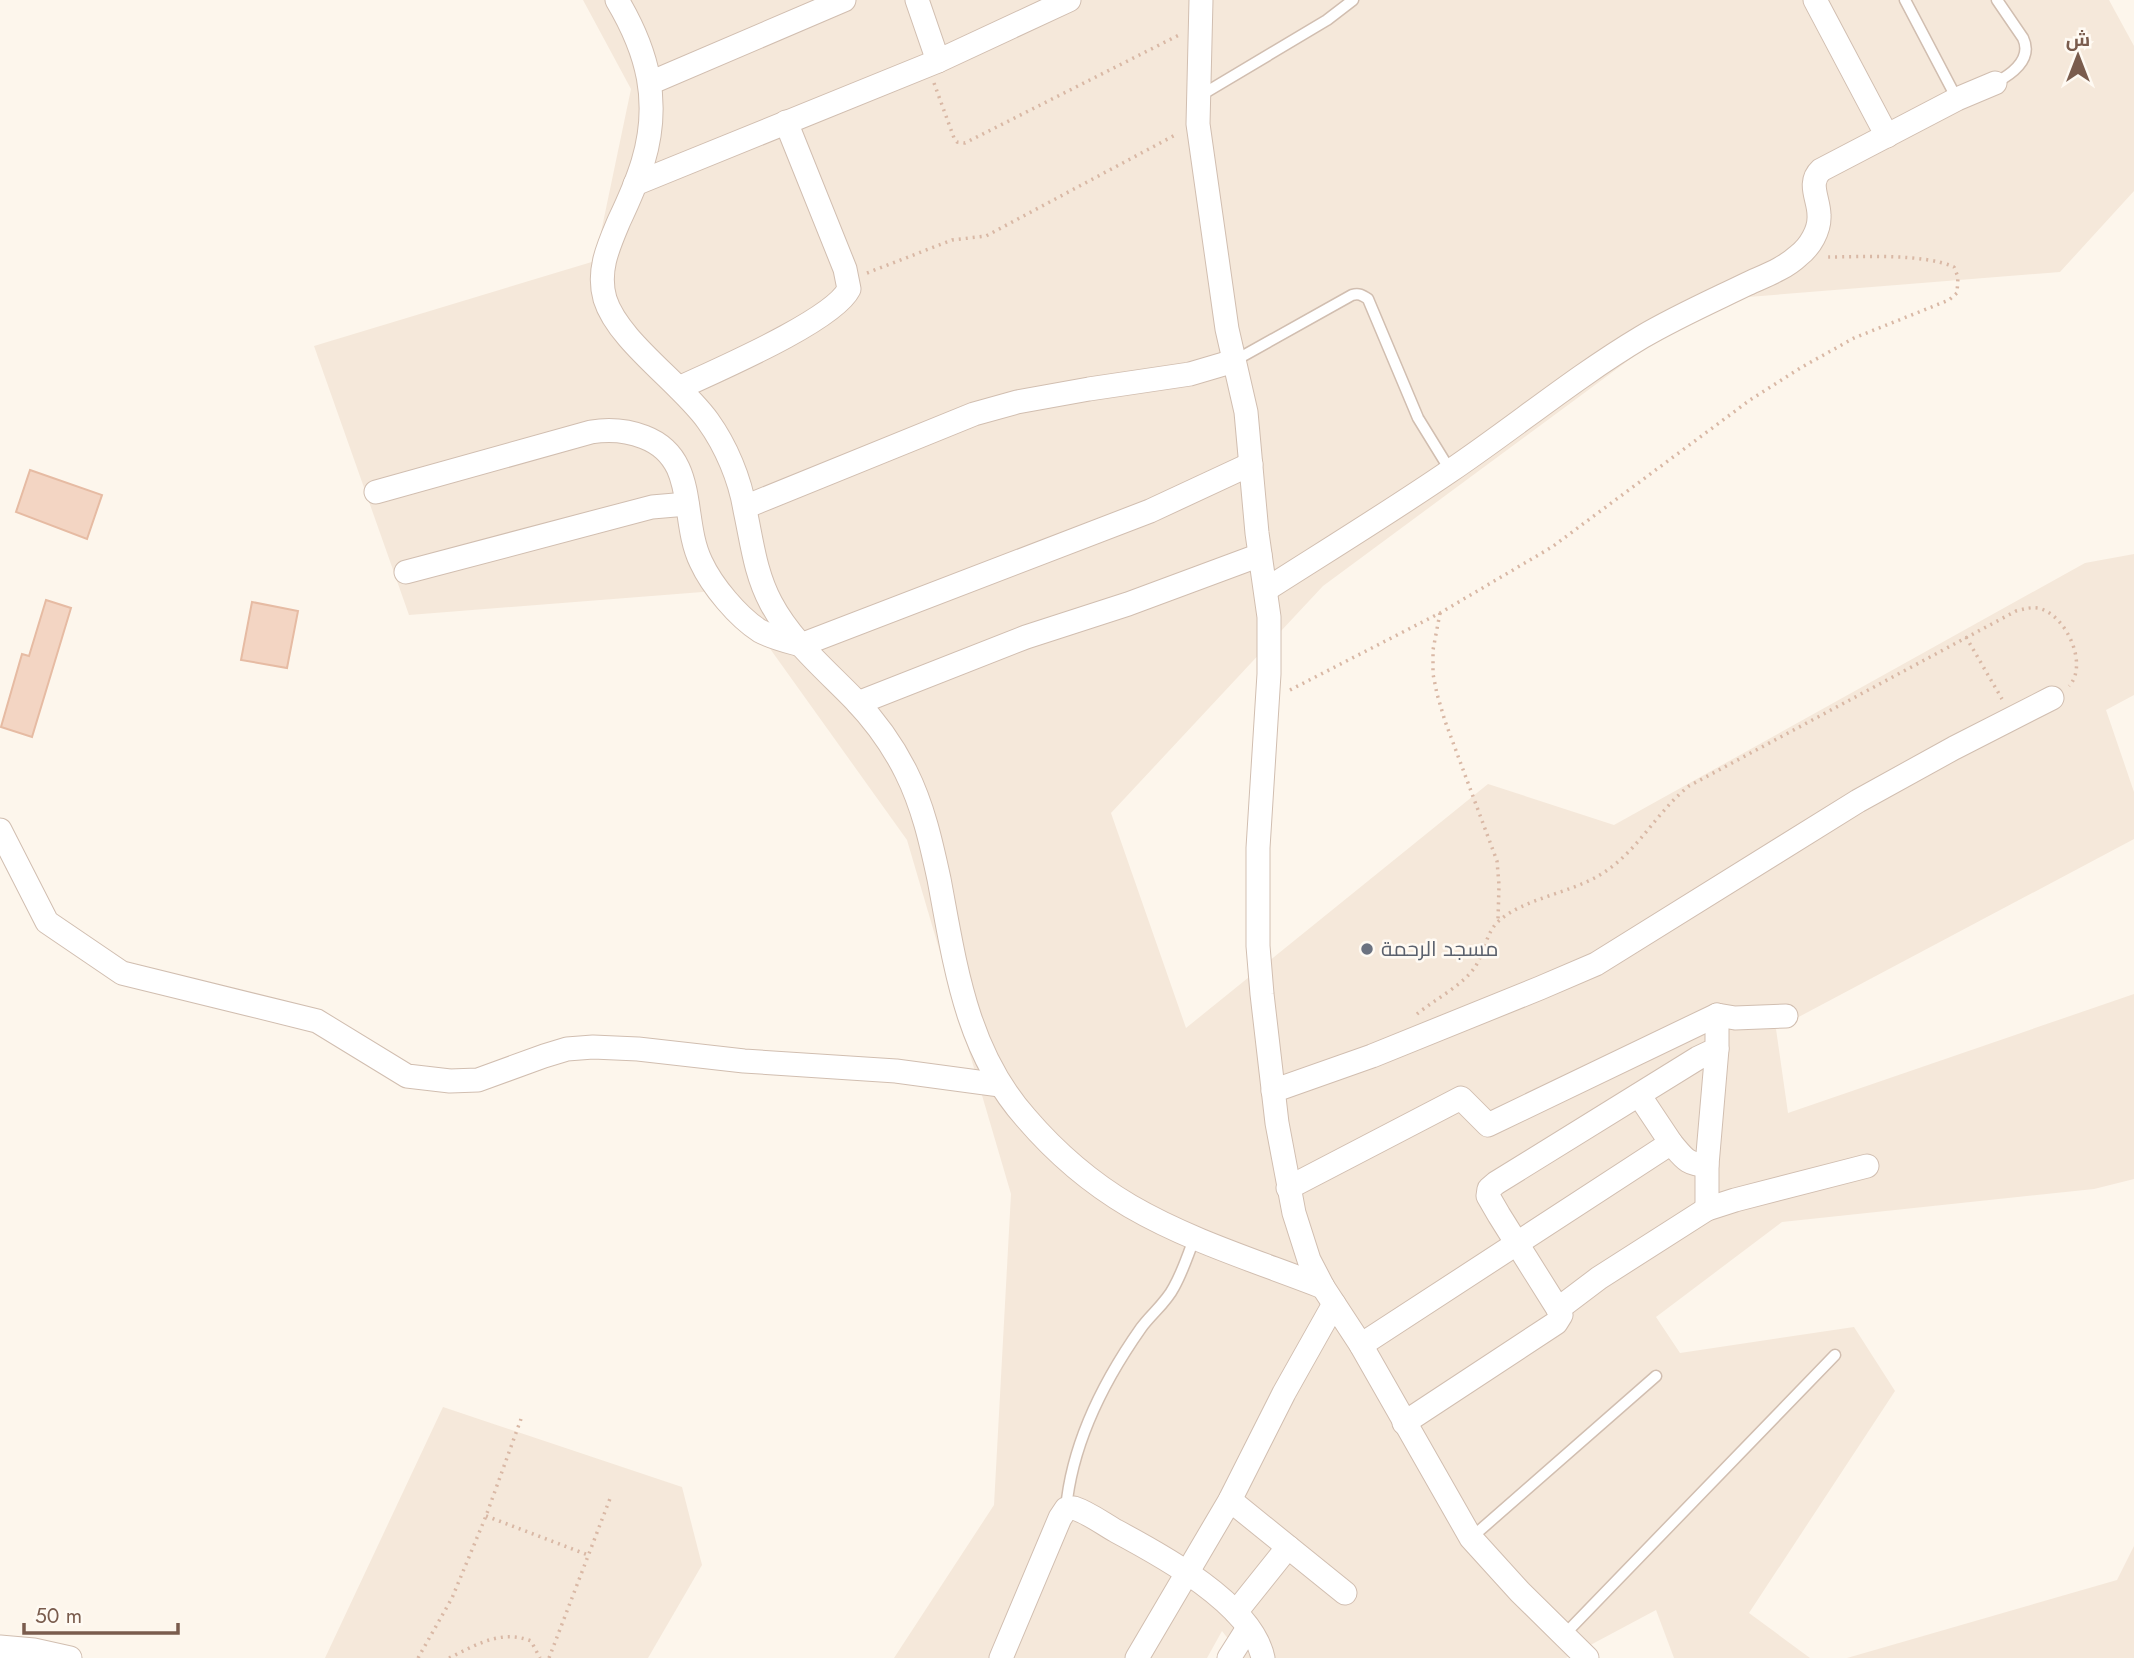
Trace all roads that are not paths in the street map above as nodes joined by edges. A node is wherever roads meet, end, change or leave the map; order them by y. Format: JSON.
{"nodes":[{"id":1,"x":617,"y":0,"type":"edge"},
{"id":2,"x":844,"y":0,"type":"edge"},
{"id":3,"x":917,"y":0,"type":"edge"},
{"id":4,"x":1069,"y":0,"type":"edge"},
{"id":5,"x":1201,"y":0,"type":"edge"},
{"id":6,"x":1353,"y":0,"type":"edge"},
{"id":7,"x":1815,"y":0,"type":"edge"},
{"id":8,"x":1905,"y":0,"type":"edge"},
{"id":9,"x":1997,"y":0,"type":"edge"},
{"id":10,"x":932,"y":63,"type":"junction"},
{"id":11,"x":650,"y":83,"type":"junction"},
{"id":12,"x":1995,"y":83,"type":"joint"},
{"id":13,"x":1197,"y":98,"type":"junction"},
{"id":14,"x":1957,"y":99,"type":"junction"},
{"id":15,"x":786,"y":122,"type":"junction"},
{"id":16,"x":1886,"y":136,"type":"junction"},
{"id":17,"x":635,"y":184,"type":"junction"},
{"id":18,"x":1234,"y":361,"type":"junction"},
{"id":19,"x":679,"y":388,"type":"junction"},
{"id":20,"x":1251,"y":464,"type":"junction"},
{"id":21,"x":1450,"y":470,"type":"junction"},
{"id":22,"x":376,"y":492,"type":"dead end"},
{"id":23,"x":687,"y":505,"type":"junction"},
{"id":24,"x":745,"y":507,"type":"junction"},
{"id":25,"x":1260,"y":555,"type":"junction"},
{"id":26,"x":406,"y":572,"type":"dead end"},
{"id":27,"x":1266,"y":589,"type":"junction"},
{"id":28,"x":801,"y":645,"type":"junction"},
{"id":29,"x":2052,"y":698,"type":"road end"},
{"id":30,"x":858,"y":704,"type":"junction"},
{"id":31,"x":0,"y":830,"type":"edge"},
{"id":32,"x":1717,"y":1015,"type":"junction"},
{"id":33,"x":1786,"y":1016,"type":"dead end"},
{"id":34,"x":1717,"y":1049,"type":"junction"},
{"id":35,"x":1000,"y":1085,"type":"junction"},
{"id":36,"x":1273,"y":1091,"type":"junction"},
{"id":37,"x":1639,"y":1095,"type":"junction"},
{"id":38,"x":1671,"y":1143,"type":"junction"},
{"id":39,"x":1707,"y":1165,"type":"junction"},
{"id":40,"x":1867,"y":1166,"type":"dead end"},
{"id":41,"x":1288,"y":1188,"type":"junction"},
{"id":42,"x":1707,"y":1209,"type":"junction"},
{"id":43,"x":1195,"y":1237,"type":"junction"},
{"id":44,"x":1516,"y":1243,"type":"junction"},
{"id":45,"x":1328,"y":1296,"type":"junction"},
{"id":46,"x":1558,"y":1309,"type":"junction"},
{"id":47,"x":1361,"y":1345,"type":"junction"},
{"id":48,"x":1835,"y":1355,"type":"dead end"},
{"id":49,"x":1656,"y":1376,"type":"dead end"},
{"id":50,"x":1404,"y":1423,"type":"junction"},
{"id":51,"x":1230,"y":1500,"type":"junction"},
{"id":52,"x":1066,"y":1509,"type":"junction"},
{"id":53,"x":1471,"y":1538,"type":"junction"},
{"id":54,"x":1288,"y":1547,"type":"junction"},
{"id":55,"x":1189,"y":1572,"type":"junction"},
{"id":56,"x":1345,"y":1593,"type":"dead end"},
{"id":57,"x":1242,"y":1620,"type":"junction"},
{"id":58,"x":1563,"y":1636,"type":"junction"},
{"id":59,"x":0,"y":1647,"type":"edge"},
{"id":60,"x":70,"y":1658,"type":"edge"},
{"id":61,"x":1001,"y":1658,"type":"edge"},
{"id":62,"x":1137,"y":1658,"type":"edge"},
{"id":63,"x":1229,"y":1658,"type":"edge"},
{"id":64,"x":1263,"y":1658,"type":"edge"},
{"id":65,"x":1587,"y":1658,"type":"edge"}],
"edges":[{"from":1,"to":11,"type":"street"},
{"from":2,"to":11,"type":"street"},
{"from":3,"to":10,"type":"street"},
{"from":4,"to":10,"type":"street"},
{"from":5,"to":13,"type":"street"},
{"from":6,"to":13,"type":"lane"},
{"from":7,"to":16,"type":"street"},
{"from":8,"to":14,"type":"lane"},
{"from":9,"to":12,"type":"lane"},
{"from":10,"to":15,"type":"street"},
{"from":11,"to":17,"type":"street"},
{"from":12,"to":14,"type":"street"},
{"from":13,"to":18,"type":"street"},
{"from":14,"to":16,"type":"street"},
{"from":15,"to":17,"type":"street"},
{"from":15,"to":19,"type":"street"},
{"from":16,"to":21,"type":"street"},
{"from":17,"to":19,"type":"street"},
{"from":18,"to":20,"type":"street"},
{"from":18,"to":21,"type":"lane"},
{"from":18,"to":24,"type":"street"},
{"from":19,"to":24,"type":"street"},
{"from":20,"to":25,"type":"street"},
{"from":20,"to":28,"type":"street"},
{"from":21,"to":27,"type":"street"},
{"from":22,"to":23,"type":"street"},
{"from":23,"to":26,"type":"street"},
{"from":23,"to":28,"type":"street"},
{"from":24,"to":28,"type":"street"},
{"from":25,"to":27,"type":"street"},
{"from":25,"to":30,"type":"street"},
{"from":27,"to":36,"type":"street"},
{"from":28,"to":30,"type":"street"},
{"from":29,"to":36,"type":"street"},
{"from":30,"to":35,"type":"street"},
{"from":31,"to":35,"type":"street"},
{"from":32,"to":33,"type":"street"},
{"from":32,"to":34,"type":"street"},
{"from":32,"to":41,"type":"street"},
{"from":34,"to":37,"type":"street"},
{"from":34,"to":39,"type":"street"},
{"from":35,"to":43,"type":"street"},
{"from":36,"to":41,"type":"street"},
{"from":37,"to":38,"type":"street"},
{"from":37,"to":44,"type":"street"},
{"from":38,"to":39,"type":"street"},
{"from":38,"to":44,"type":"street"},
{"from":39,"to":42,"type":"street"},
{"from":40,"to":42,"type":"street"},
{"from":41,"to":45,"type":"street"},
{"from":42,"to":46,"type":"street"},
{"from":43,"to":45,"type":"street"},
{"from":43,"to":52,"type":"lane"},
{"from":44,"to":46,"type":"street"},
{"from":44,"to":47,"type":"street"},
{"from":45,"to":47,"type":"street"},
{"from":45,"to":51,"type":"street"},
{"from":46,"to":50,"type":"street"},
{"from":47,"to":50,"type":"street"},
{"from":48,"to":58,"type":"lane"},
{"from":49,"to":53,"type":"lane"},
{"from":50,"to":53,"type":"street"},
{"from":51,"to":54,"type":"street"},
{"from":51,"to":55,"type":"street"},
{"from":52,"to":55,"type":"street"},
{"from":52,"to":61,"type":"street"},
{"from":53,"to":58,"type":"street"},
{"from":54,"to":56,"type":"street"},
{"from":54,"to":57,"type":"street"},
{"from":55,"to":57,"type":"street"},
{"from":55,"to":62,"type":"street"},
{"from":57,"to":63,"type":"street"},
{"from":57,"to":64,"type":"street"},
{"from":58,"to":65,"type":"street"},
{"from":59,"to":60,"type":"street"}]}
